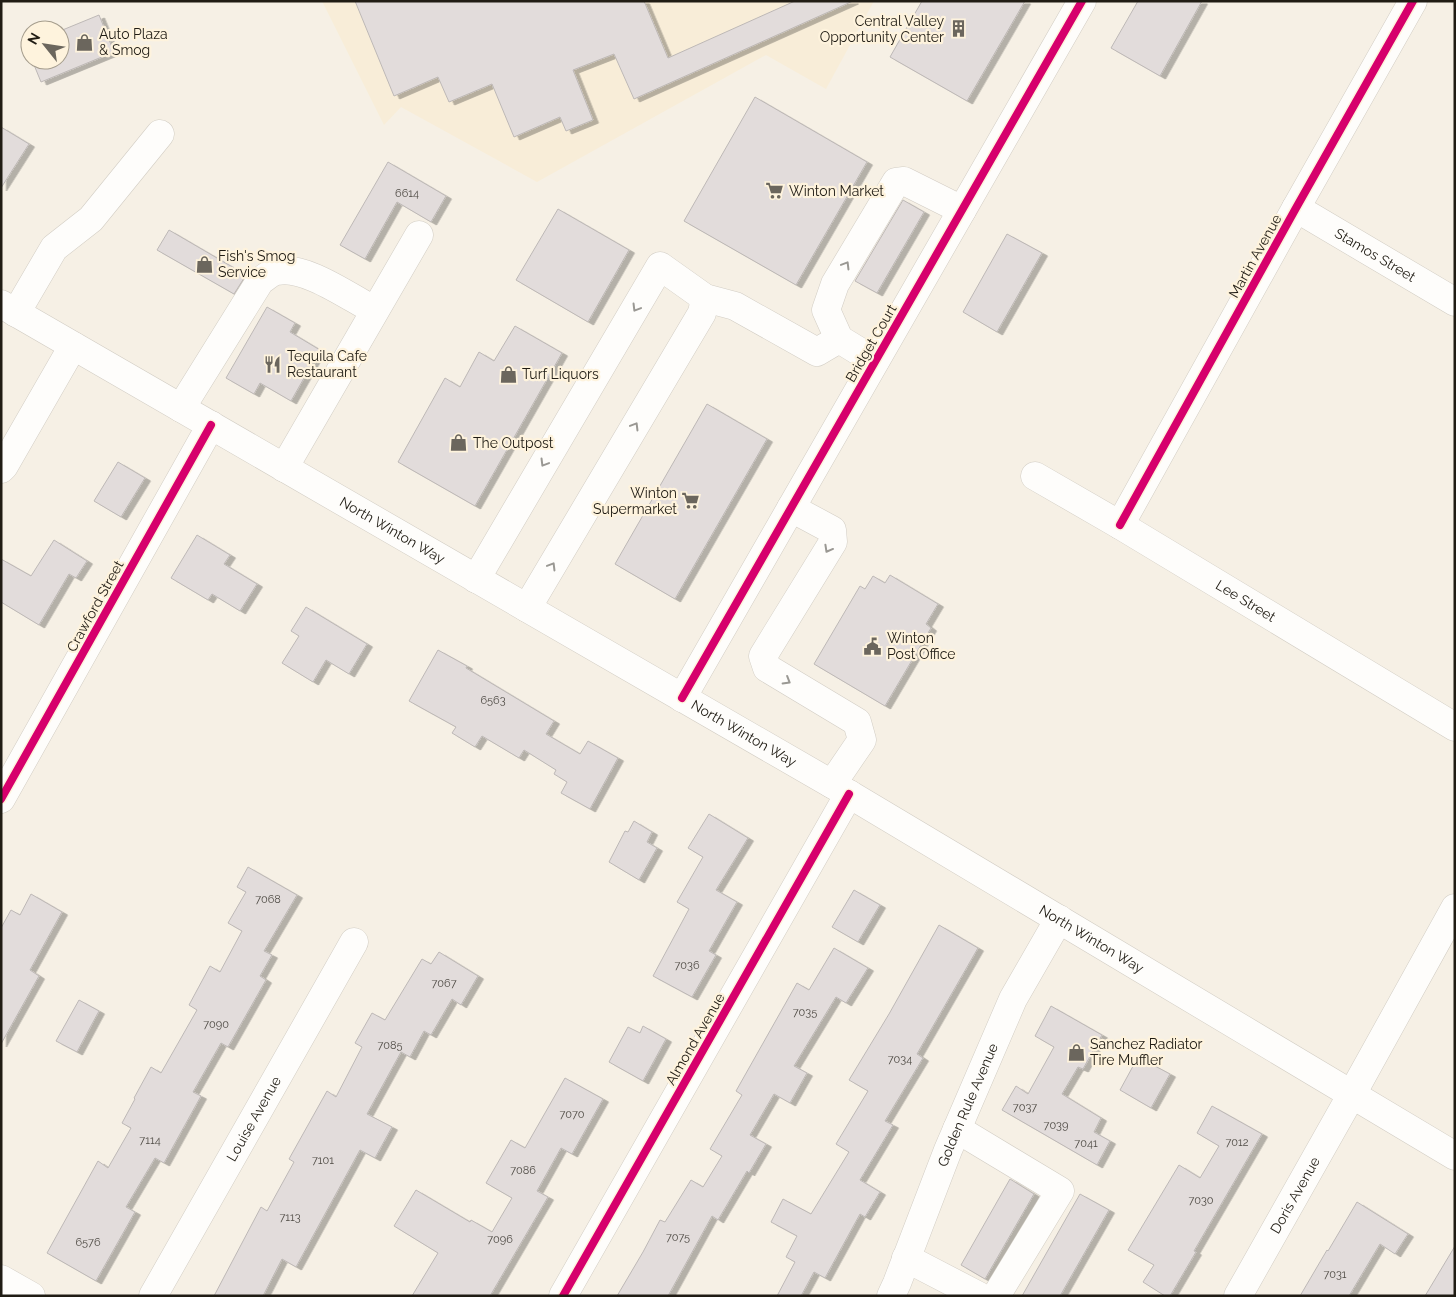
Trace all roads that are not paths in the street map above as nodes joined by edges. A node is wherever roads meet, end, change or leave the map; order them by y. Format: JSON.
{"nodes":[{"id":1,"x":1082,"y":1,"type":"edge"},
{"id":2,"x":1413,"y":1,"type":"edge"},
{"id":3,"x":160,"y":134,"type":"dead end"},
{"id":4,"x":1296,"y":208,"type":"junction"},
{"id":5,"x":962,"y":210,"type":"junction"},
{"id":6,"x":419,"y":235,"type":"dead end"},
{"id":7,"x":1455,"y":302,"type":"edge"},
{"id":8,"x":704,"y":306,"type":"junction"},
{"id":9,"x":9,"y":309,"type":"edge"},
{"id":10,"x":374,"y":310,"type":"junction"},
{"id":11,"x":839,"y":339,"type":"junction"},
{"id":12,"x":73,"y":346,"type":"junction"},
{"id":13,"x":875,"y":361,"type":"junction"},
{"id":14,"x":181,"y":408,"type":"junction"},
{"id":15,"x":211,"y":425,"type":"junction"},
{"id":16,"x":284,"y":468,"type":"junction"},
{"id":17,"x":1,"y":469,"type":"edge"},
{"id":18,"x":1035,"y":476,"type":"dead end"},
{"id":19,"x":791,"y":508,"type":"junction"},
{"id":20,"x":1120,"y":525,"type":"junction"},
{"id":21,"x":476,"y":579,"type":"junction"},
{"id":22,"x":527,"y":608,"type":"junction"},
{"id":23,"x":682,"y":698,"type":"junction"},
{"id":24,"x":1455,"y":728,"type":"edge"},
{"id":25,"x":840,"y":789,"type":"junction"},
{"id":26,"x":1,"y":799,"type":"edge"},
{"id":27,"x":1455,"y":908,"type":"edge"},
{"id":28,"x":1059,"y":919,"type":"junction"},
{"id":29,"x":354,"y":942,"type":"dead end"},
{"id":30,"x":1352,"y":1094,"type":"junction"},
{"id":31,"x":957,"y":1129,"type":"junction"},
{"id":32,"x":1455,"y":1156,"type":"edge"},
{"id":33,"x":906,"y":1258,"type":"junction"},
{"id":34,"x":1,"y":1279,"type":"edge"},
{"id":35,"x":31,"y":1296,"type":"edge"},
{"id":36,"x":153,"y":1296,"type":"edge"},
{"id":37,"x":563,"y":1296,"type":"edge"},
{"id":38,"x":891,"y":1296,"type":"edge"},
{"id":39,"x":979,"y":1296,"type":"edge"},
{"id":40,"x":996,"y":1296,"type":"edge"},
{"id":41,"x":1238,"y":1296,"type":"edge"}],
"edges":[{"from":1,"to":5,"type":"street","name":"Bridget Court"},
{"from":2,"to":4,"type":"street","name":"Martin Avenue"},
{"from":3,"to":9,"type":"street"},
{"from":4,"to":7,"type":"street","name":"Stamos Street"},
{"from":4,"to":20,"type":"street","name":"Martin Avenue"},
{"from":11,"to":5,"type":"street","one_way":true},
{"from":5,"to":13,"type":"street","name":"Bridget Court"},
{"from":6,"to":10,"type":"street"},
{"from":8,"to":11,"type":"street"},
{"from":8,"to":21,"type":"street","one_way":true},
{"from":22,"to":8,"type":"street","one_way":true},
{"from":9,"to":12,"type":"street","name":"North Winton Way"},
{"from":10,"to":14,"type":"street"},
{"from":10,"to":16,"type":"street"},
{"from":11,"to":13,"type":"street"},
{"from":12,"to":14,"type":"street","name":"North Winton Way"},
{"from":12,"to":17,"type":"street"},
{"from":13,"to":19,"type":"street","name":"Bridget Court"},
{"from":14,"to":15,"type":"street","name":"North Winton Way"},
{"from":15,"to":16,"type":"street","name":"North Winton Way"},
{"from":15,"to":26,"type":"street","name":"Crawford Street"},
{"from":16,"to":21,"type":"street","name":"North Winton Way"},
{"from":18,"to":20,"type":"street","name":"Lee Street"},
{"from":19,"to":23,"type":"street","name":"Bridget Court"},
{"from":19,"to":25,"type":"street","name":"Almond Avenue","one_way":true},
{"from":20,"to":24,"type":"street","name":"Lee Street"},
{"from":21,"to":22,"type":"street","name":"North Winton Way"},
{"from":22,"to":23,"type":"street","name":"North Winton Way"},
{"from":23,"to":25,"type":"street","name":"North Winton Way"},
{"from":25,"to":28,"type":"street","name":"North Winton Way"},
{"from":25,"to":37,"type":"street","name":"Almond Avenue"},
{"from":27,"to":30,"type":"street","name":"Doris Avenue"},
{"from":28,"to":30,"type":"street","name":"North Winton Way"},
{"from":28,"to":31,"type":"street","name":"Golden Rule Avenue"},
{"from":29,"to":36,"type":"street","name":"Louise Avenue"},
{"from":30,"to":32,"type":"street","name":"North Winton Way"},
{"from":30,"to":41,"type":"street","name":"Doris Avenue"},
{"from":31,"to":33,"type":"street","name":"Golden Rule Avenue"},
{"from":31,"to":40,"type":"street"},
{"from":33,"to":38,"type":"street","name":"Golden Rule Avenue"},
{"from":33,"to":39,"type":"street"},
{"from":34,"to":35,"type":"street"}]}
